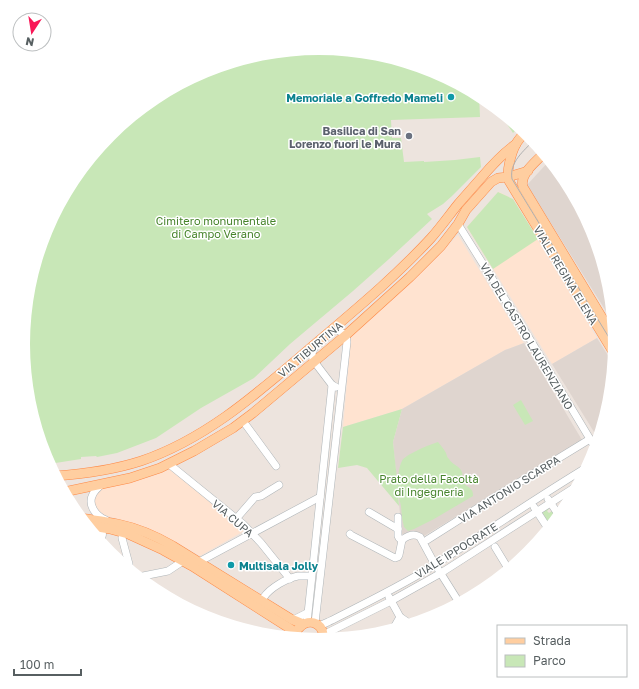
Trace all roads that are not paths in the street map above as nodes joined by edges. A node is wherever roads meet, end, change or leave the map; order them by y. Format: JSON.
{"nodes":[{"id":1,"x":521,"y":137,"type":"edge"},
{"id":2,"x":516,"y":144,"type":"junction"},
{"id":3,"x":540,"y":158,"type":"edge"},
{"id":4,"x":528,"y":171,"type":"junction"},
{"id":5,"x":508,"y":177,"type":"junction"},
{"id":6,"x":458,"y":224,"type":"junction"},
{"id":7,"x":608,"y":326,"type":"edge"},
{"id":8,"x":334,"y":328,"type":"junction"},
{"id":9,"x":346,"y":335,"type":"junction"},
{"id":10,"x":316,"y":343,"type":"junction"},
{"id":11,"x":609,"y":345,"type":"edge"},
{"id":12,"x":314,"y":362,"type":"junction"},
{"id":13,"x":332,"y":385,"type":"junction"},
{"id":14,"x":342,"y":386,"type":"junction"},
{"id":15,"x":243,"y":420,"type":"junction"},
{"id":16,"x":590,"y":439,"type":"junction"},
{"id":17,"x":592,"y":443,"type":"edge"},
{"id":18,"x":169,"y":464,"type":"junction"},
{"id":19,"x":276,"y":466,"type":"dead end"},
{"id":20,"x":579,"y":472,"type":"edge"},
{"id":21,"x":61,"y":475,"type":"edge"},
{"id":22,"x":323,"y":475,"type":"junction"},
{"id":23,"x":332,"y":476,"type":"junction"},
{"id":24,"x":102,"y":484,"type":"junction"},
{"id":25,"x":279,"y":485,"type":"dead end"},
{"id":26,"x":70,"y":491,"type":"edge"},
{"id":27,"x":569,"y":491,"type":"edge"},
{"id":28,"x":545,"y":494,"type":"junction"},
{"id":29,"x":320,"y":497,"type":"junction"},
{"id":30,"x":531,"y":502,"type":"junction"},
{"id":31,"x":550,"y":502,"type":"junction"},
{"id":32,"x":537,"y":511,"type":"junction"},
{"id":33,"x":556,"y":511,"type":"edge"},
{"id":34,"x":369,"y":512,"type":"dead end"},
{"id":35,"x":398,"y":517,"type":"dead end"},
{"id":36,"x":89,"y":519,"type":"edge"},
{"id":37,"x":236,"y":519,"type":"junction"},
{"id":38,"x":118,"y":524,"type":"junction"},
{"id":39,"x":546,"y":525,"type":"edge"},
{"id":40,"x":95,"y":527,"type":"edge"},
{"id":41,"x":100,"y":528,"type":"junction"},
{"id":42,"x":398,"y":529,"type":"junction"},
{"id":43,"x":135,"y":533,"type":"junction"},
{"id":44,"x":252,"y":534,"type":"junction"},
{"id":45,"x":350,"y":534,"type":"dead end"},
{"id":46,"x":103,"y":536,"type":"edge"},
{"id":47,"x":122,"y":538,"type":"dead end"},
{"id":48,"x":402,"y":540,"type":"junction"},
{"id":49,"x":428,"y":540,"type":"dead end"},
{"id":50,"x":495,"y":546,"type":"dead end"},
{"id":51,"x":185,"y":558,"type":"junction"},
{"id":52,"x":128,"y":561,"type":"edge"},
{"id":53,"x":196,"y":564,"type":"junction"},
{"id":54,"x":435,"y":564,"type":"junction"},
{"id":55,"x":507,"y":565,"type":"edge"},
{"id":56,"x":312,"y":570,"type":"junction"},
{"id":57,"x":321,"y":571,"type":"junction"},
{"id":58,"x":440,"y":573,"type":"junction"},
{"id":59,"x":145,"y":576,"type":"edge"},
{"id":60,"x":308,"y":576,"type":"dead end"},
{"id":61,"x":290,"y":579,"type":"junction"},
{"id":62,"x":387,"y":592,"type":"junction"},
{"id":63,"x":264,"y":597,"type":"dead end"},
{"id":64,"x":457,"y":599,"type":"edge"},
{"id":65,"x":391,"y":601,"type":"junction"},
{"id":66,"x":307,"y":613,"type":"junction"},
{"id":67,"x":400,"y":617,"type":"junction"},
{"id":68,"x":292,"y":620,"type":"junction"},
{"id":69,"x":406,"y":621,"type":"edge"},
{"id":70,"x":396,"y":623,"type":"edge"},
{"id":71,"x":311,"y":624,"type":"junction"},
{"id":72,"x":292,"y":633,"type":"edge"},
{"id":73,"x":298,"y":633,"type":"edge"},
{"id":74,"x":333,"y":633,"type":"edge"},
{"id":75,"x":323,"y":634,"type":"edge"}],
"edges":[{"from":1,"to":2,"type":"main road"},
{"from":2,"to":5,"type":"main road"},
{"from":2,"to":8,"type":"main road","name":"VIA TIBURTINA"},
{"from":3,"to":4,"type":"main road"},
{"from":4,"to":5,"type":"main road","name":"VIA TIBURTINA"},
{"from":4,"to":7,"type":"main road","name":"VIALE REGINA ELENA"},
{"from":5,"to":6,"type":"main road","name":"VIA TIBURTINA"},
{"from":5,"to":11,"type":"main road","name":"VIALE REGINA ELENA"},
{"from":6,"to":9,"type":"main road","name":"VIA TIBURTINA"},
{"from":6,"to":16,"type":"street","name":"VIA DEL CASTRO LAURENZIANO"},
{"from":8,"to":9,"type":"street"},
{"from":8,"to":10,"type":"main road","name":"VIA TIBURTINA"},
{"from":9,"to":12,"type":"main road","name":"VIA TIBURTINA"},
{"from":9,"to":14,"type":"street"},
{"from":10,"to":12,"type":"street"},
{"from":10,"to":21,"type":"main road","name":"VIA TIBURTINA"},
{"from":12,"to":13,"type":"street"},
{"from":12,"to":15,"type":"main road","name":"VIA TIBURTINA"},
{"from":13,"to":14,"type":"street"},
{"from":13,"to":22,"type":"street"},
{"from":14,"to":23,"type":"street"},
{"from":15,"to":18,"type":"main road","name":"VIA TIBURTINA"},
{"from":15,"to":19,"type":"street"},
{"from":16,"to":17,"type":"street","name":"VIA DEL CASTRO LAURENZIANO"},
{"from":16,"to":49,"type":"street","name":"VIA ANTONIO SCARPA"},
{"from":18,"to":24,"type":"main road","name":"VIA TIBURTINA"},
{"from":18,"to":37,"type":"street","name":"VIA CUPA"},
{"from":20,"to":28,"type":"street","name":"VIALE IPPOCRATE"},
{"from":22,"to":23,"type":"street"},
{"from":22,"to":29,"type":"street"},
{"from":23,"to":57,"type":"street"},
{"from":24,"to":26,"type":"main road","name":"VIA TIBURTINA"},
{"from":24,"to":38,"type":"street"},
{"from":25,"to":37,"type":"street"},
{"from":27,"to":31,"type":"street","name":"VIALE IPPOCRATE"},
{"from":28,"to":30,"type":"street","name":"VIALE IPPOCRATE"},
{"from":28,"to":31,"type":"street"},
{"from":29,"to":44,"type":"street"},
{"from":29,"to":56,"type":"street"},
{"from":30,"to":32,"type":"street"},
{"from":30,"to":54,"type":"street","name":"VIALE IPPOCRATE"},
{"from":31,"to":32,"type":"street","name":"VIALE IPPOCRATE"},
{"from":31,"to":33,"type":"street"},
{"from":32,"to":39,"type":"street"},
{"from":32,"to":58,"type":"street","name":"VIALE IPPOCRATE"},
{"from":34,"to":42,"type":"street"},
{"from":35,"to":42,"type":"street"},
{"from":36,"to":38,"type":"main road"},
{"from":37,"to":44,"type":"street","name":"VIA CUPA"},
{"from":38,"to":43,"type":"main road"},
{"from":40,"to":41,"type":"main road"},
{"from":41,"to":43,"type":"main road"},
{"from":41,"to":46,"type":"street"},
{"from":42,"to":48,"type":"street"},
{"from":43,"to":51,"type":"main road"},
{"from":44,"to":53,"type":"street"},
{"from":44,"to":61,"type":"street","name":"VIA CUPA"},
{"from":45,"to":48,"type":"street"},
{"from":47,"to":52,"type":"street"},
{"from":48,"to":54,"type":"street"},
{"from":50,"to":55,"type":"street"},
{"from":51,"to":53,"type":"main road"},
{"from":51,"to":59,"type":"street"},
{"from":53,"to":68,"type":"main road"},
{"from":53,"to":72,"type":"main road"},
{"from":54,"to":58,"type":"street"},
{"from":54,"to":62,"type":"street","name":"VIALE IPPOCRATE"},
{"from":56,"to":57,"type":"street"},
{"from":56,"to":66,"type":"street"},
{"from":57,"to":71,"type":"street"},
{"from":58,"to":64,"type":"street"},
{"from":58,"to":65,"type":"street","name":"VIALE IPPOCRATE"},
{"from":60,"to":61,"type":"street"},
{"from":61,"to":63,"type":"street"},
{"from":62,"to":65,"type":"street"},
{"from":62,"to":71,"type":"street","name":"VIALE IPPOCRATE"},
{"from":65,"to":67,"type":"street"},
{"from":65,"to":74,"type":"street","name":"VIALE IPPOCRATE"},
{"from":66,"to":68,"type":"street"},
{"from":66,"to":71,"type":"street"},
{"from":67,"to":69,"type":"street"},
{"from":67,"to":70,"type":"street"},
{"from":68,"to":71,"type":"main road"},
{"from":71,"to":73,"type":"main road"},
{"from":71,"to":75,"type":"main road"}]}
